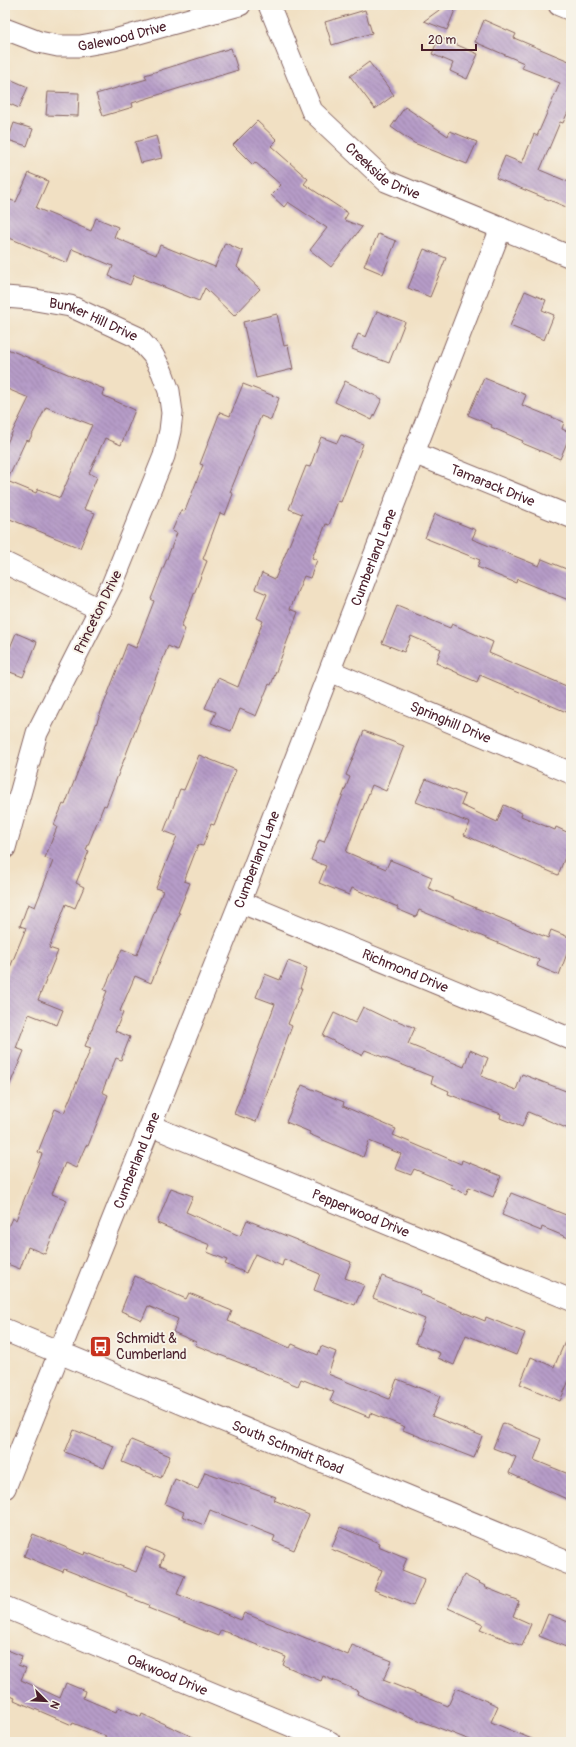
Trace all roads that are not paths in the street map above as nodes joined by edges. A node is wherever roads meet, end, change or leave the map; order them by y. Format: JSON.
{"nodes":[{"id":1,"x":240,"y":5,"type":"edge"},
{"id":2,"x":269,"y":5,"type":"edge"},
{"id":3,"x":558,"y":5,"type":"edge"},
{"id":4,"x":571,"y":10,"type":"edge"},
{"id":5,"x":5,"y":29,"type":"edge"},
{"id":6,"x":501,"y":228,"type":"junction"},
{"id":7,"x":571,"y":257,"type":"edge"},
{"id":8,"x":5,"y":297,"type":"edge"},
{"id":9,"x":162,"y":372,"type":"joint"},
{"id":10,"x":414,"y":453,"type":"junction"},
{"id":11,"x":571,"y":517,"type":"edge"},
{"id":12,"x":5,"y":563,"type":"edge"},
{"id":13,"x":101,"y":610,"type":"junction"},
{"id":14,"x":330,"y":671,"type":"junction"},
{"id":15,"x":571,"y":773,"type":"edge"},
{"id":16,"x":5,"y":848,"type":"edge"},
{"id":17,"x":240,"y":902,"type":"junction"},
{"id":18,"x":571,"y":1039,"type":"edge"},
{"id":19,"x":151,"y":1126,"type":"junction"},
{"id":20,"x":571,"y":1300,"type":"edge"},
{"id":21,"x":5,"y":1330,"type":"edge"},
{"id":22,"x":60,"y":1353,"type":"junction"},
{"id":23,"x":5,"y":1488,"type":"edge"},
{"id":24,"x":571,"y":1564,"type":"edge"},
{"id":25,"x":5,"y":1607,"type":"edge"},
{"id":26,"x":330,"y":1742,"type":"edge"}],
"edges":[{"from":1,"to":5,"type":"street","name":"Galewood Drive"},
{"from":2,"to":6,"type":"street","name":"Creekside Drive"},
{"from":3,"to":4,"type":"street"},
{"from":6,"to":7,"type":"street","name":"Creekside Drive"},
{"from":6,"to":10,"type":"street","name":"Cumberland Lane"},
{"from":8,"to":9,"type":"street","name":"Bunker Hill Drive"},
{"from":9,"to":13,"type":"street","name":"Princeton Drive"},
{"from":10,"to":11,"type":"street","name":"Tamarack Drive"},
{"from":10,"to":14,"type":"street","name":"Cumberland Lane"},
{"from":12,"to":13,"type":"street"},
{"from":13,"to":16,"type":"street","name":"Princeton Drive"},
{"from":14,"to":15,"type":"street","name":"Springhill Drive"},
{"from":14,"to":17,"type":"street","name":"Cumberland Lane"},
{"from":17,"to":18,"type":"street","name":"Richmond Drive"},
{"from":17,"to":19,"type":"street","name":"Cumberland Lane"},
{"from":19,"to":20,"type":"street","name":"Pepperwood Drive"},
{"from":19,"to":22,"type":"street","name":"Cumberland Lane"},
{"from":21,"to":22,"type":"street","name":"South Schmidt Road"},
{"from":22,"to":23,"type":"street","name":"Cumberland Lane"},
{"from":22,"to":24,"type":"street","name":"South Schmidt Road"},
{"from":25,"to":26,"type":"street","name":"Oakwood Drive"}]}
